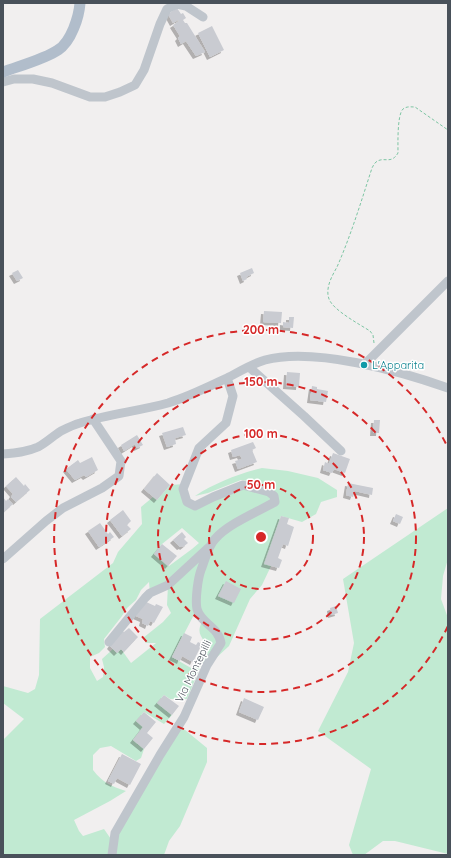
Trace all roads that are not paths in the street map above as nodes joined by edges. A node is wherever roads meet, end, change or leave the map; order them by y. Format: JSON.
{"nodes":[{"id":1,"x":80,"y":3,"type":"edge"},
{"id":2,"x":203,"y":17,"type":"dead end"},
{"id":3,"x":3,"y":72,"type":"edge"},
{"id":4,"x":3,"y":82,"type":"edge"},
{"id":5,"x":448,"y":281,"type":"edge"},
{"id":6,"x":364,"y":365,"type":"junction"},
{"id":7,"x":249,"y":367,"type":"junction"},
{"id":8,"x":227,"y":378,"type":"junction"},
{"id":9,"x":448,"y":388,"type":"edge"},
{"id":10,"x":93,"y":419,"type":"junction"},
{"id":11,"x":341,"y":451,"type":"dead end"},
{"id":12,"x":3,"y":454,"type":"edge"},
{"id":13,"x":211,"y":546,"type":"junction"},
{"id":14,"x":3,"y":559,"type":"edge"},
{"id":15,"x":109,"y":642,"type":"dead end"},
{"id":16,"x":112,"y":855,"type":"edge"}],
"edges":[{"from":1,"to":3,"type":"main road"},
{"from":2,"to":4,"type":"street"},
{"from":5,"to":6,"type":"street"},
{"from":6,"to":7,"type":"street"},
{"from":6,"to":9,"type":"street"},
{"from":7,"to":8,"type":"street"},
{"from":7,"to":11,"type":"street"},
{"from":8,"to":10,"type":"street"},
{"from":8,"to":13,"type":"street","name":"Via Montepilli"},
{"from":10,"to":12,"type":"street"},
{"from":10,"to":14,"type":"street"},
{"from":13,"to":15,"type":"street"},
{"from":13,"to":16,"type":"street","name":"Via Montepilli"}]}
